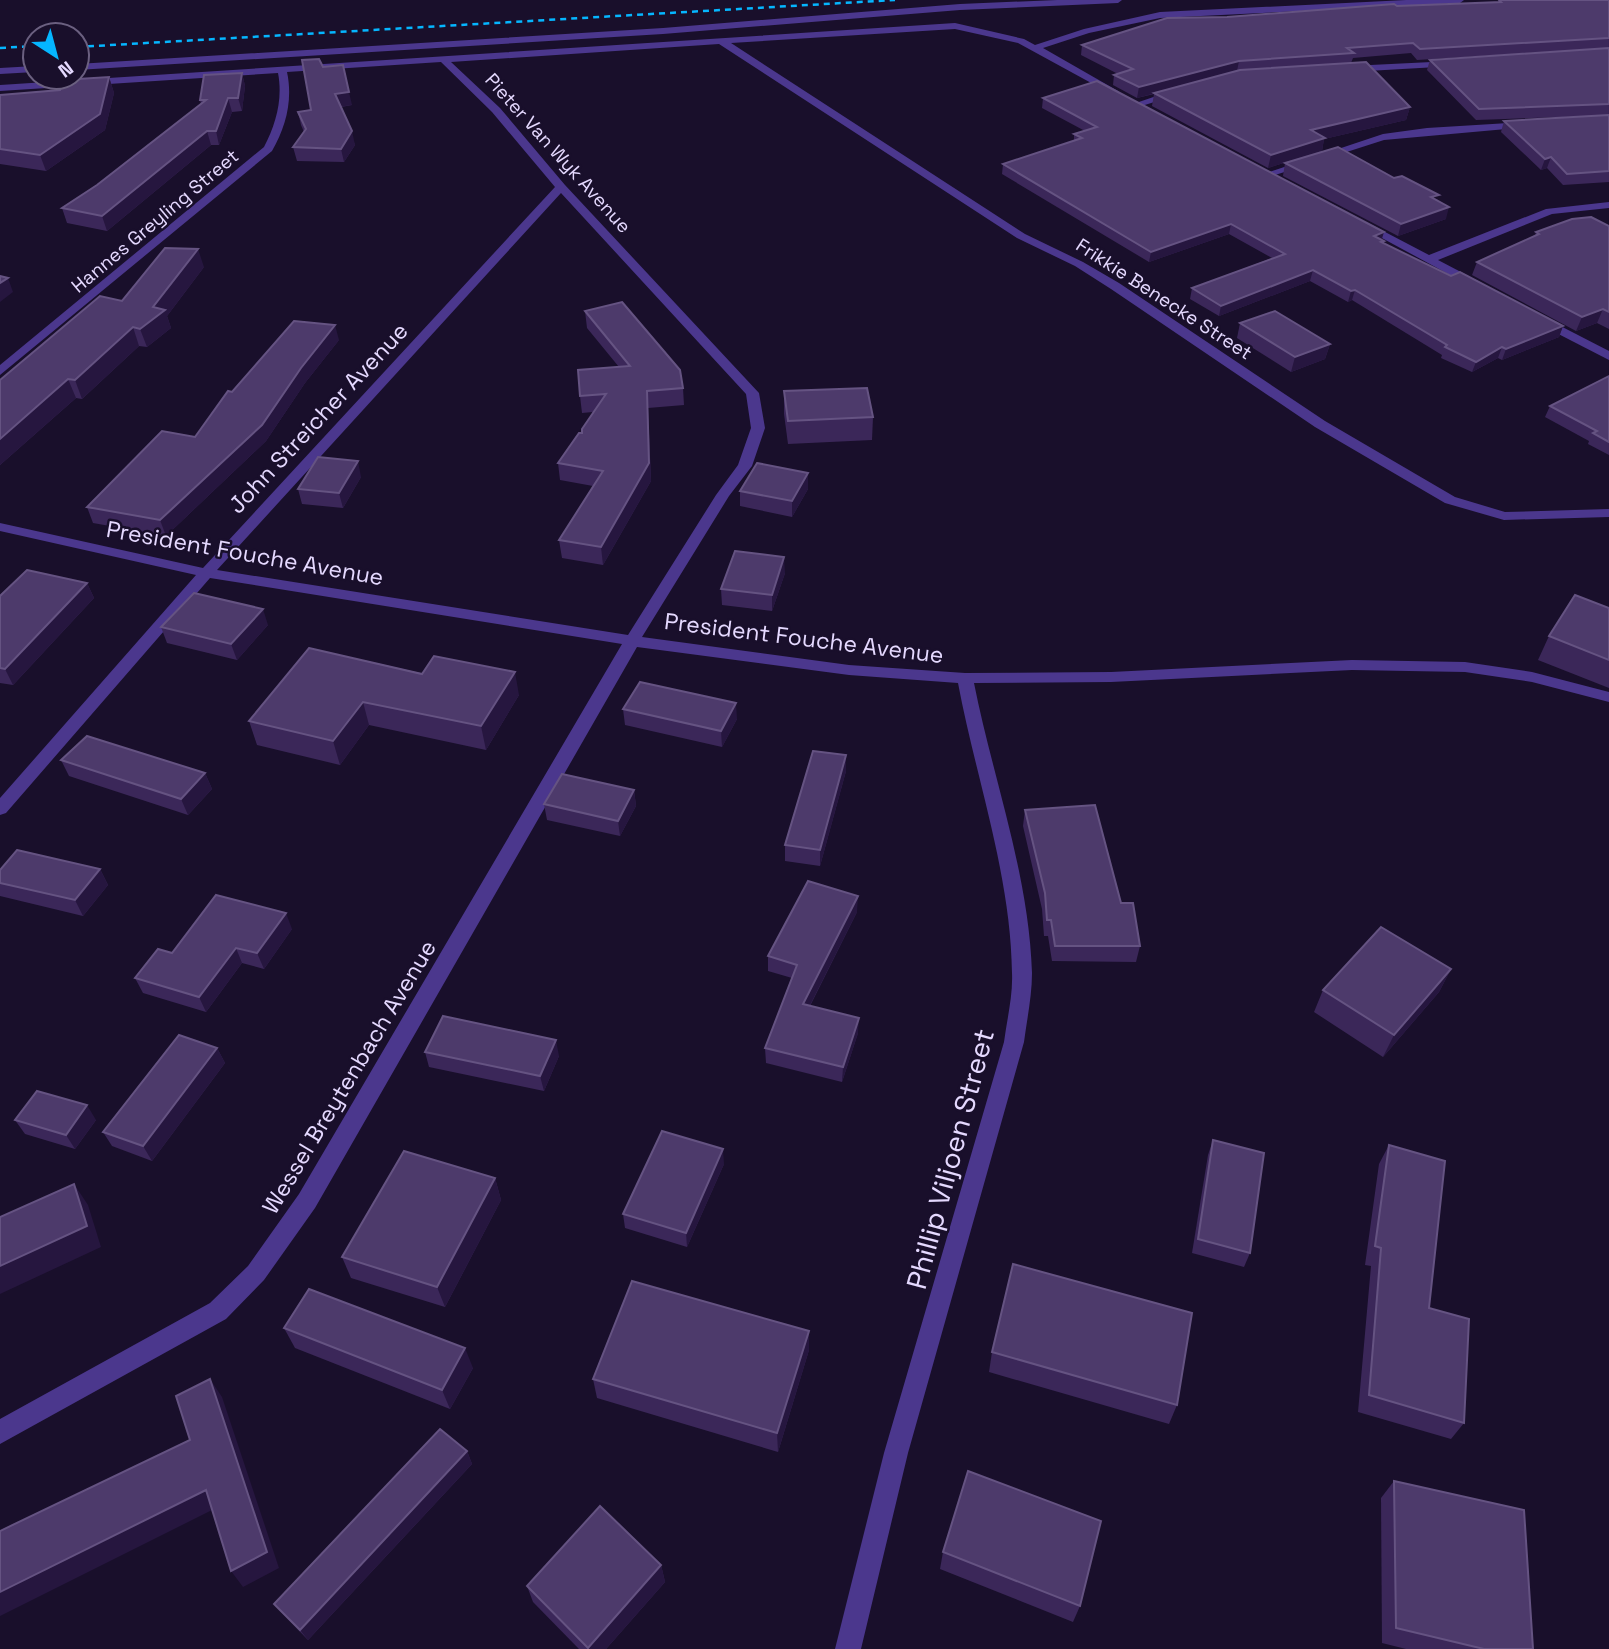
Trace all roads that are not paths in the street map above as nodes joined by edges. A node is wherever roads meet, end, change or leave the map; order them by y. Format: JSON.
{"nodes":[{"id":1,"x":1118,"y":0,"type":"edge"},
{"id":2,"x":1460,"y":0,"type":"edge"},
{"id":3,"x":722,"y":42,"type":"junction"},
{"id":4,"x":1040,"y":51,"type":"junction"},
{"id":5,"x":443,"y":59,"type":"junction"},
{"id":6,"x":1466,"y":63,"type":"edge"},
{"id":7,"x":91,"y":66,"type":"edge"},
{"id":8,"x":21,"y":70,"type":"edge"},
{"id":9,"x":282,"y":70,"type":"junction"},
{"id":10,"x":1332,"y":70,"type":"edge"},
{"id":11,"x":0,"y":71,"type":"edge"},
{"id":12,"x":0,"y":88,"type":"edge"},
{"id":13,"x":1185,"y":89,"type":"edge"},
{"id":14,"x":1135,"y":105,"type":"junction"},
{"id":15,"x":1147,"y":111,"type":"edge"},
{"id":16,"x":1531,"y":125,"type":"edge"},
{"id":17,"x":1256,"y":168,"type":"edge"},
{"id":18,"x":1268,"y":174,"type":"junction"},
{"id":19,"x":1280,"y":180,"type":"edge"},
{"id":20,"x":561,"y":187,"type":"junction"},
{"id":21,"x":1609,"y":205,"type":"edge"},
{"id":22,"x":1354,"y":220,"type":"edge"},
{"id":23,"x":1428,"y":260,"type":"junction"},
{"id":24,"x":1488,"y":292,"type":"edge"},
{"id":25,"x":1524,"y":311,"type":"edge"},
{"id":26,"x":1609,"y":356,"type":"edge"},
{"id":27,"x":0,"y":371,"type":"edge"},
{"id":28,"x":1609,"y":513,"type":"edge"},
{"id":29,"x":0,"y":527,"type":"edge"},
{"id":30,"x":205,"y":573,"type":"junction"},
{"id":31,"x":632,"y":640,"type":"junction"},
{"id":32,"x":965,"y":678,"type":"junction"},
{"id":33,"x":1609,"y":697,"type":"edge"},
{"id":34,"x":0,"y":809,"type":"edge"},
{"id":35,"x":0,"y":1432,"type":"edge"},
{"id":36,"x":848,"y":1649,"type":"edge"}],
"edges":[{"from":1,"to":7,"type":"street"},
{"from":2,"to":4,"type":"street"},
{"from":3,"to":4,"type":"street"},
{"from":3,"to":5,"type":"street"},
{"from":3,"to":28,"type":"street","name":"Frikkie Benecke Street"},
{"from":4,"to":14,"type":"street"},
{"from":5,"to":9,"type":"street"},
{"from":5,"to":20,"type":"street","name":"Pieter Van Wyk Avenue"},
{"from":6,"to":10,"type":"street"},
{"from":8,"to":11,"type":"street"},
{"from":9,"to":12,"type":"street"},
{"from":9,"to":27,"type":"street","name":"Hannes Greyling Street"},
{"from":13,"to":14,"type":"street"},
{"from":14,"to":15,"type":"street"},
{"from":16,"to":18,"type":"street"},
{"from":17,"to":18,"type":"street"},
{"from":18,"to":19,"type":"street"},
{"from":20,"to":30,"type":"street","name":"John Streicher Avenue"},
{"from":20,"to":31,"type":"street","name":"Pieter Van Wyk Avenue"},
{"from":21,"to":23,"type":"street"},
{"from":22,"to":23,"type":"street"},
{"from":23,"to":24,"type":"street"},
{"from":25,"to":26,"type":"street"},
{"from":29,"to":30,"type":"street","name":"President Fouche Avenue"},
{"from":30,"to":31,"type":"street","name":"President Fouche Avenue"},
{"from":30,"to":34,"type":"street","name":"John Streicher Avenue"},
{"from":31,"to":32,"type":"street","name":"President Fouche Avenue"},
{"from":31,"to":35,"type":"street","name":"Wessel Breytenbach Avenue"},
{"from":32,"to":33,"type":"street","name":"President Fouche Avenue"},
{"from":32,"to":36,"type":"street","name":"Phillip Viljoen Street"}]}
